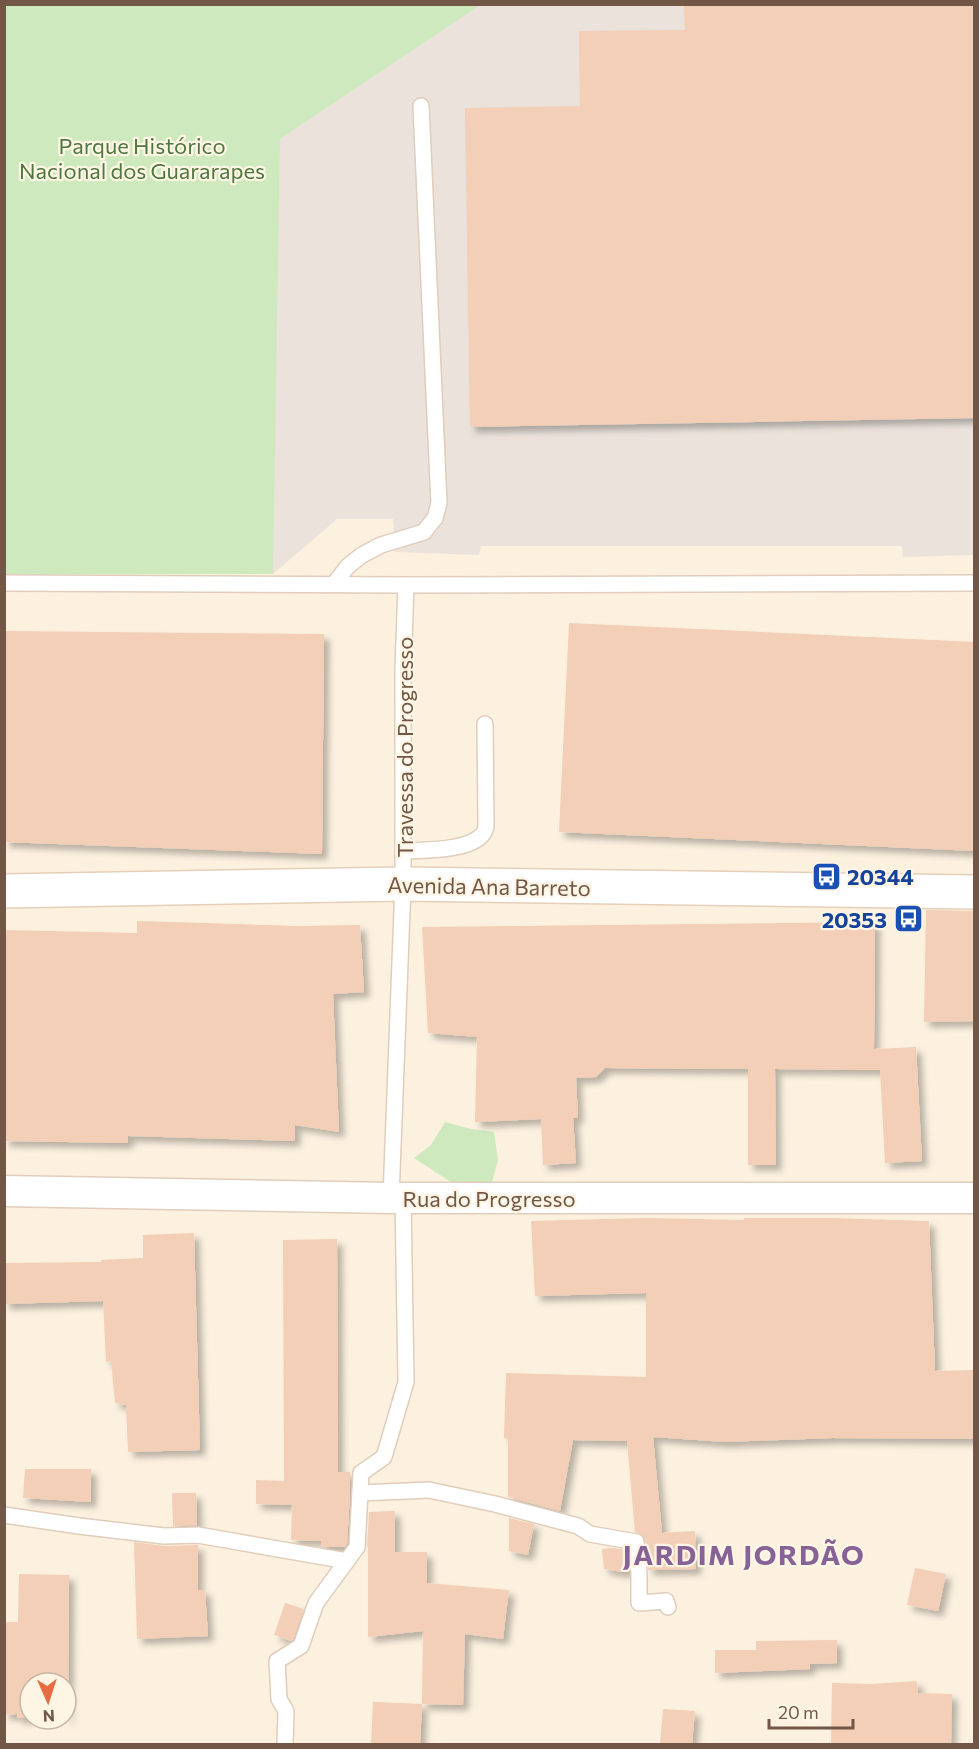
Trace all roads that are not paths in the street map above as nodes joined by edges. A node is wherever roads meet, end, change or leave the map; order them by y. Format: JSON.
{"nodes":[{"id":1,"x":421,"y":106,"type":"dead end"},
{"id":2,"x":4,"y":583,"type":"edge"},
{"id":3,"x":975,"y":583,"type":"edge"},
{"id":4,"x":334,"y":584,"type":"junction"},
{"id":5,"x":406,"y":585,"type":"junction"},
{"id":6,"x":485,"y":724,"type":"dead end"},
{"id":7,"x":403,"y":851,"type":"junction"},
{"id":8,"x":403,"y":884,"type":"junction"},
{"id":9,"x":4,"y":891,"type":"edge"},
{"id":10,"x":975,"y":892,"type":"edge"},
{"id":11,"x":4,"y":1191,"type":"edge"},
{"id":12,"x":397,"y":1198,"type":"junction"},
{"id":13,"x":975,"y":1198,"type":"edge"},
{"id":14,"x":360,"y":1493,"type":"junction"},
{"id":15,"x":4,"y":1515,"type":"edge"},
{"id":16,"x":347,"y":1561,"type":"junction"},
{"id":17,"x":668,"y":1607,"type":"dead end"},
{"id":18,"x":285,"y":1744,"type":"edge"}],
"edges":[{"from":1,"to":4,"type":"lane"},
{"from":2,"to":4,"type":"lane"},
{"from":3,"to":5,"type":"lane"},
{"from":4,"to":5,"type":"lane"},
{"from":5,"to":7,"type":"lane","name":"Travessa do Progresso"},
{"from":6,"to":7,"type":"lane"},
{"from":7,"to":8,"type":"lane","name":"Travessa do Progresso"},
{"from":8,"to":9,"type":"street","name":"Avenida Ana Barreto"},
{"from":8,"to":10,"type":"street","name":"Avenida Ana Barreto"},
{"from":8,"to":12,"type":"lane","name":"Travessa do Progresso"},
{"from":11,"to":12,"type":"street","name":"Rua do Progresso"},
{"from":12,"to":13,"type":"street","name":"Rua do Progresso"},
{"from":12,"to":14,"type":"lane","name":"Travessa do Progresso"},
{"from":14,"to":16,"type":"lane"},
{"from":14,"to":17,"type":"lane"},
{"from":15,"to":16,"type":"lane"},
{"from":16,"to":18,"type":"lane"}]}
